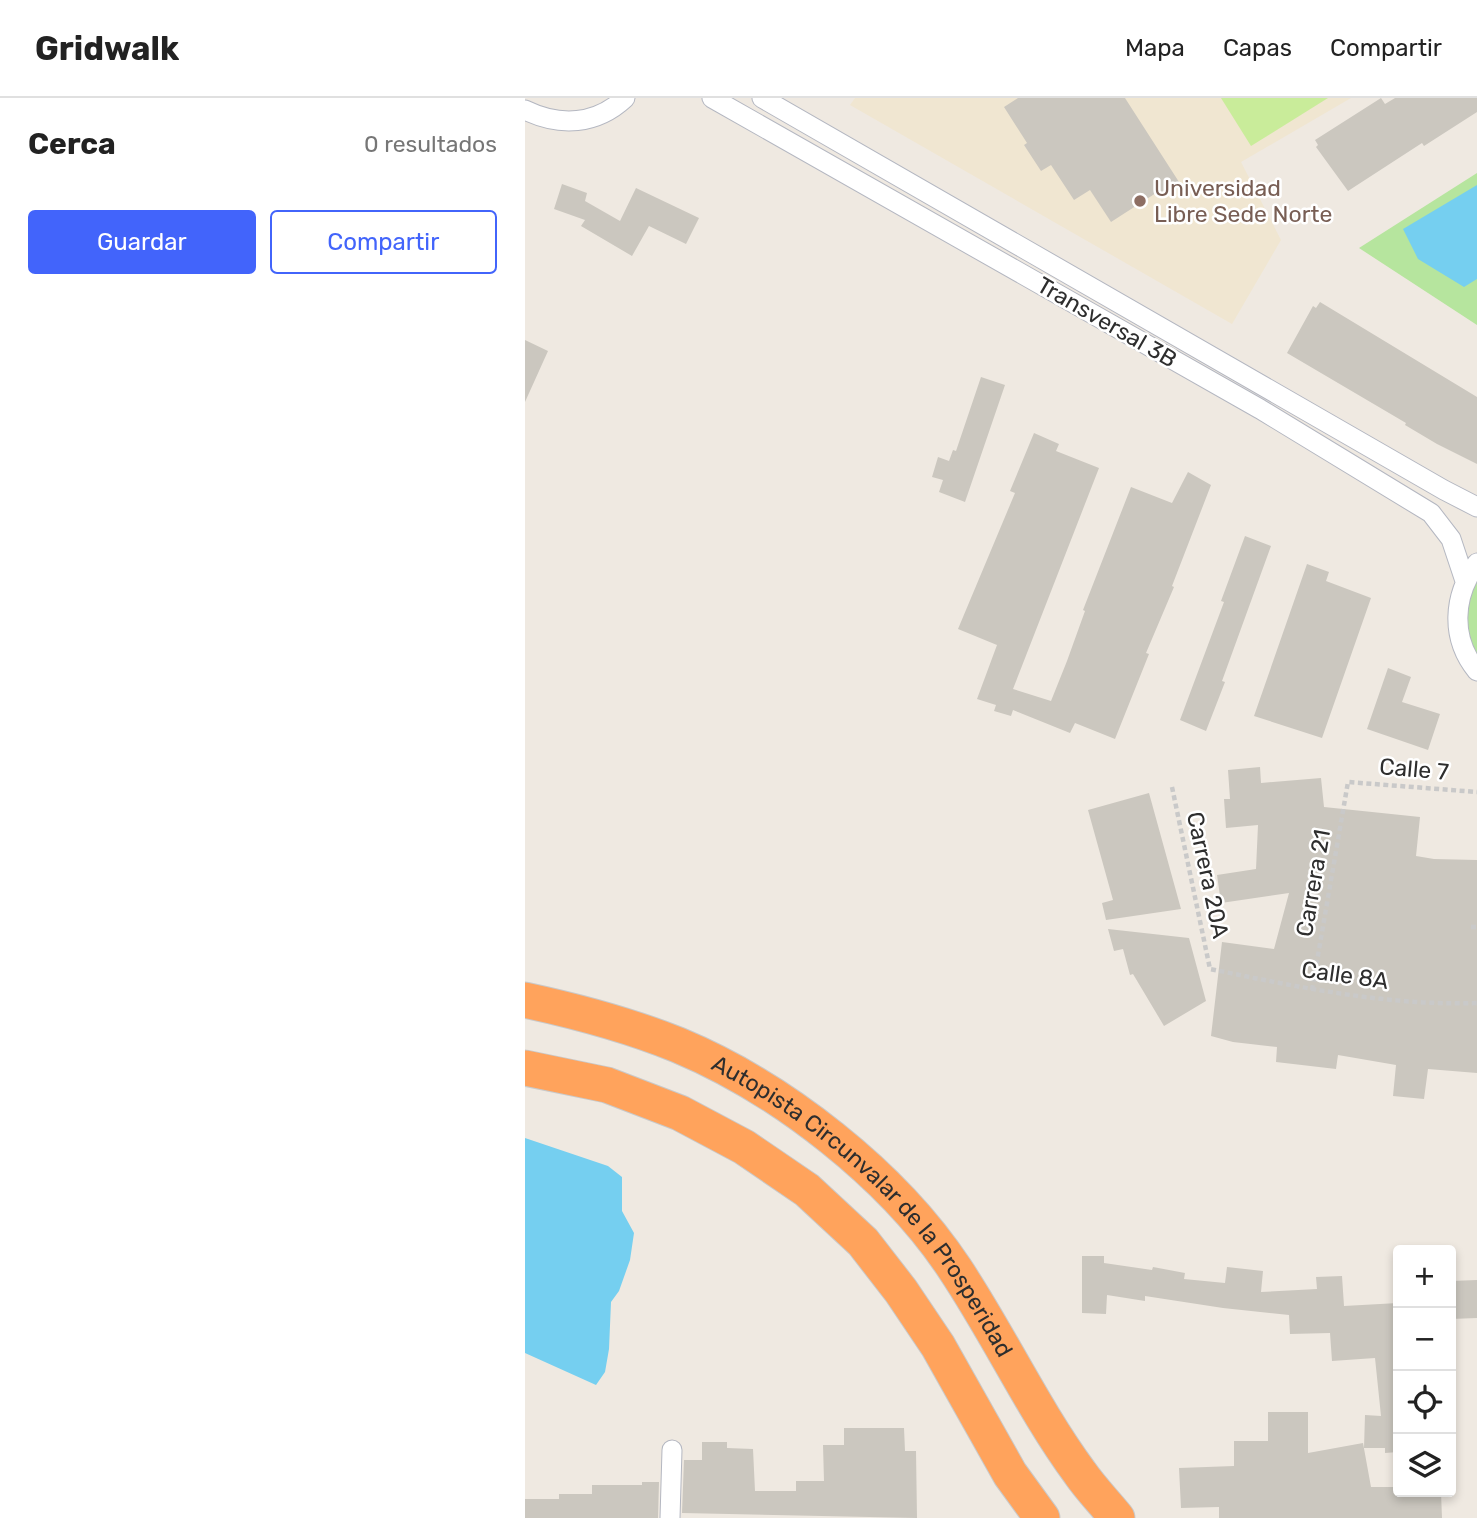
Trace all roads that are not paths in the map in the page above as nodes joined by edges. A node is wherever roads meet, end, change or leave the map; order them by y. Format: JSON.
{"nodes":[{"id":1,"x":625,"y":98,"type":"edge"},
{"id":2,"x":712,"y":98,"type":"edge"},
{"id":3,"x":762,"y":98,"type":"edge"},
{"id":4,"x":525,"y":110,"type":"edge"},
{"id":5,"x":1477,"y":507,"type":"edge"},
{"id":6,"x":1477,"y":563,"type":"edge"},
{"id":7,"x":1465,"y":582,"type":"junction"},
{"id":8,"x":1477,"y":671,"type":"edge"},
{"id":9,"x":525,"y":1000,"type":"edge"},
{"id":10,"x":525,"y":1068,"type":"edge"},
{"id":11,"x":672,"y":1450,"type":"dead end"},
{"id":12,"x":670,"y":1518,"type":"edge"},
{"id":13,"x":1042,"y":1518,"type":"edge"},
{"id":14,"x":1117,"y":1518,"type":"edge"}],
"edges":[{"from":1,"to":4,"type":"street"},
{"from":2,"to":7,"type":"street","name":"Transversal 3B"},
{"from":3,"to":5,"type":"street","name":"Transversal 3B"},
{"from":6,"to":7,"type":"street"},
{"from":7,"to":8,"type":"street"},
{"from":9,"to":14,"type":"highway","name":"Autopista Circunvalar de la Prosperidad"},
{"from":10,"to":13,"type":"highway","name":"Autopista Circunvalar de la Prosperidad"},
{"from":11,"to":12,"type":"street"}]}
